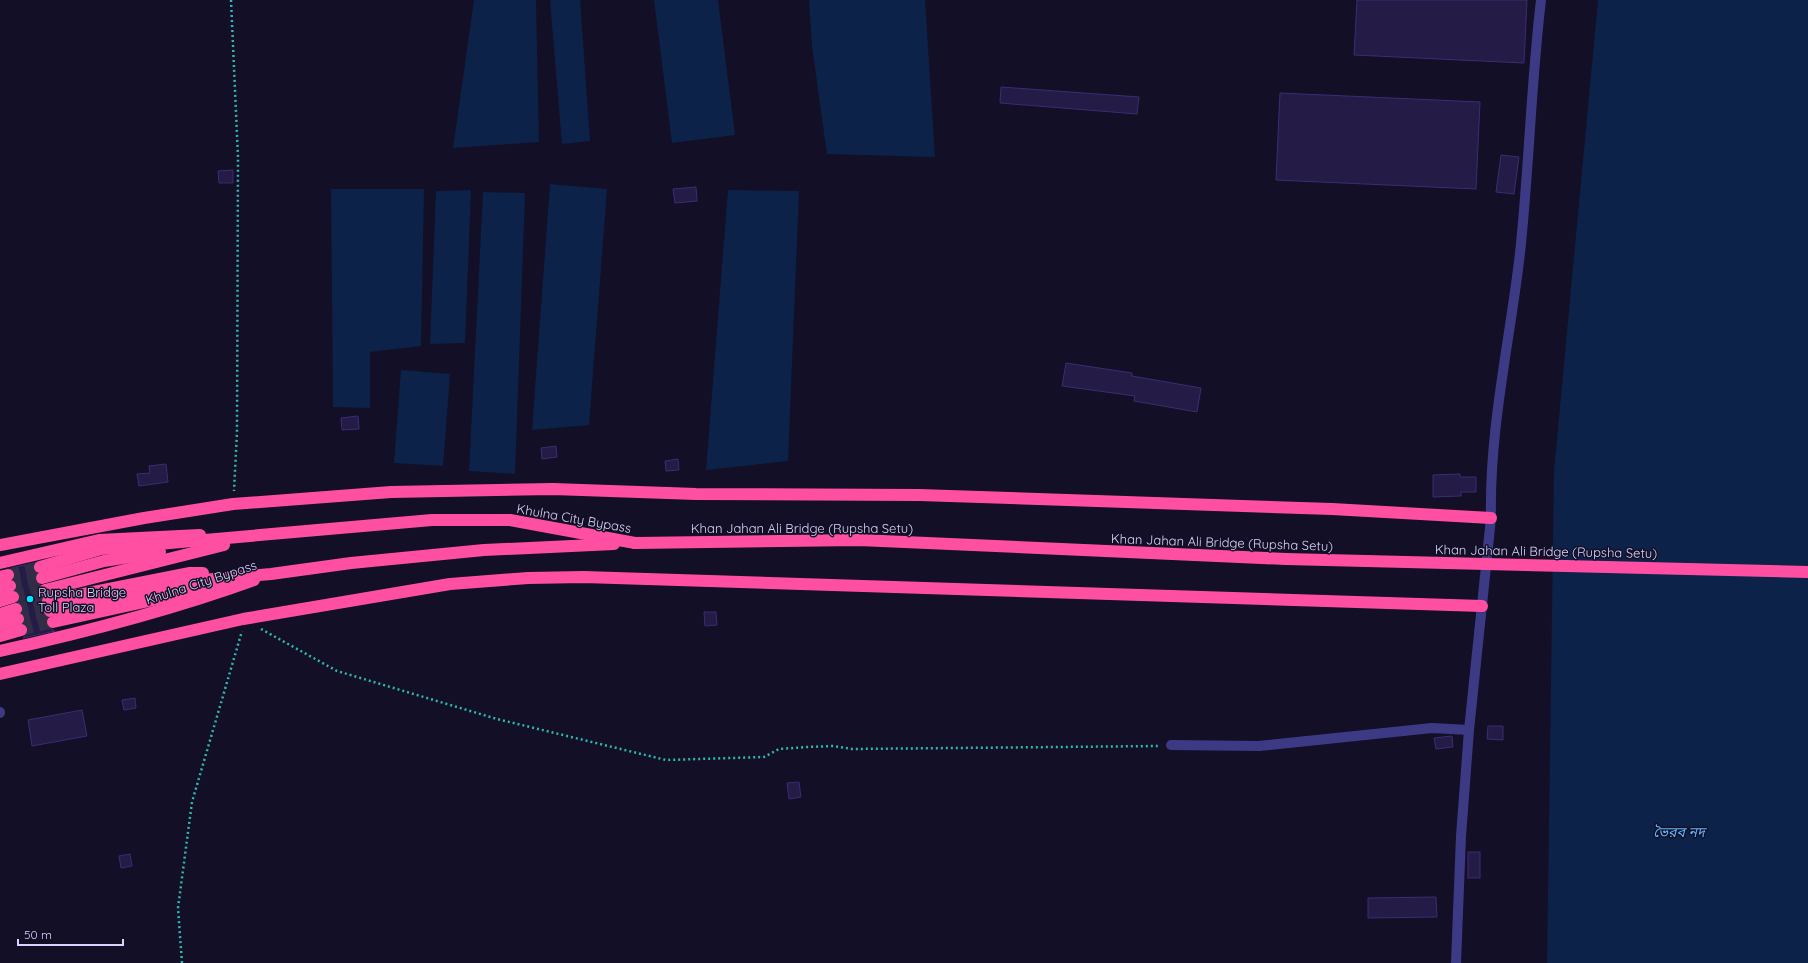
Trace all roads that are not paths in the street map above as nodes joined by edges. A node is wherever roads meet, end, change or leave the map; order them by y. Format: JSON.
{"nodes":[{"id":1,"x":1541,"y":0,"type":"edge"},
{"id":2,"x":1491,"y":518,"type":"junction"},
{"id":3,"x":266,"y":535,"type":"junction"},
{"id":4,"x":635,"y":543,"type":"junction"},
{"id":5,"x":0,"y":545,"type":"edge"},
{"id":6,"x":0,"y":563,"type":"edge"},
{"id":7,"x":1808,"y":572,"type":"edge"},
{"id":8,"x":271,"y":574,"type":"junction"},
{"id":9,"x":46,"y":595,"type":"junction"},
{"id":10,"x":11,"y":598,"type":"edge"},
{"id":11,"x":0,"y":601,"type":"edge"},
{"id":12,"x":1482,"y":606,"type":"junction"},
{"id":13,"x":0,"y":614,"type":"edge"},
{"id":14,"x":0,"y":624,"type":"edge"},
{"id":15,"x":0,"y":636,"type":"edge"},
{"id":16,"x":0,"y":651,"type":"edge"},
{"id":17,"x":0,"y":674,"type":"edge"},
{"id":18,"x":1469,"y":730,"type":"junction"},
{"id":19,"x":1171,"y":745,"type":"road end"},
{"id":20,"x":1456,"y":963,"type":"edge"}],
"edges":[{"from":1,"to":2,"type":"street"},
{"from":2,"to":5,"type":"highway"},
{"from":2,"to":12,"type":"street"},
{"from":3,"to":4,"type":"highway","name":"Khulna City Bypass"},
{"from":3,"to":6,"type":"highway","name":"Khulna City Bypass"},
{"from":3,"to":9,"type":"highway","name":"Khulna City Bypass"},
{"from":3,"to":9,"type":"highway","name":"Khulna City Bypass"},
{"from":4,"to":7,"type":"highway","name":"Khan Jahan Ali Bridge (Rupsha Setu)","bridge":true},
{"from":4,"to":8,"type":"highway","name":"Khulna City Bypass"},
{"from":8,"to":9,"type":"highway","name":"Khulna City Bypass"},
{"from":8,"to":9,"type":"highway","name":"Khulna City Bypass"},
{"from":8,"to":16,"type":"highway","name":"Khulna City Bypass"},
{"from":10,"to":11,"type":"highway"},
{"from":10,"to":13,"type":"highway"},
{"from":10,"to":14,"type":"highway"},
{"from":10,"to":15,"type":"highway"},
{"from":12,"to":17,"type":"highway"},
{"from":12,"to":18,"type":"street"},
{"from":18,"to":19,"type":"street"},
{"from":18,"to":20,"type":"street"}]}
